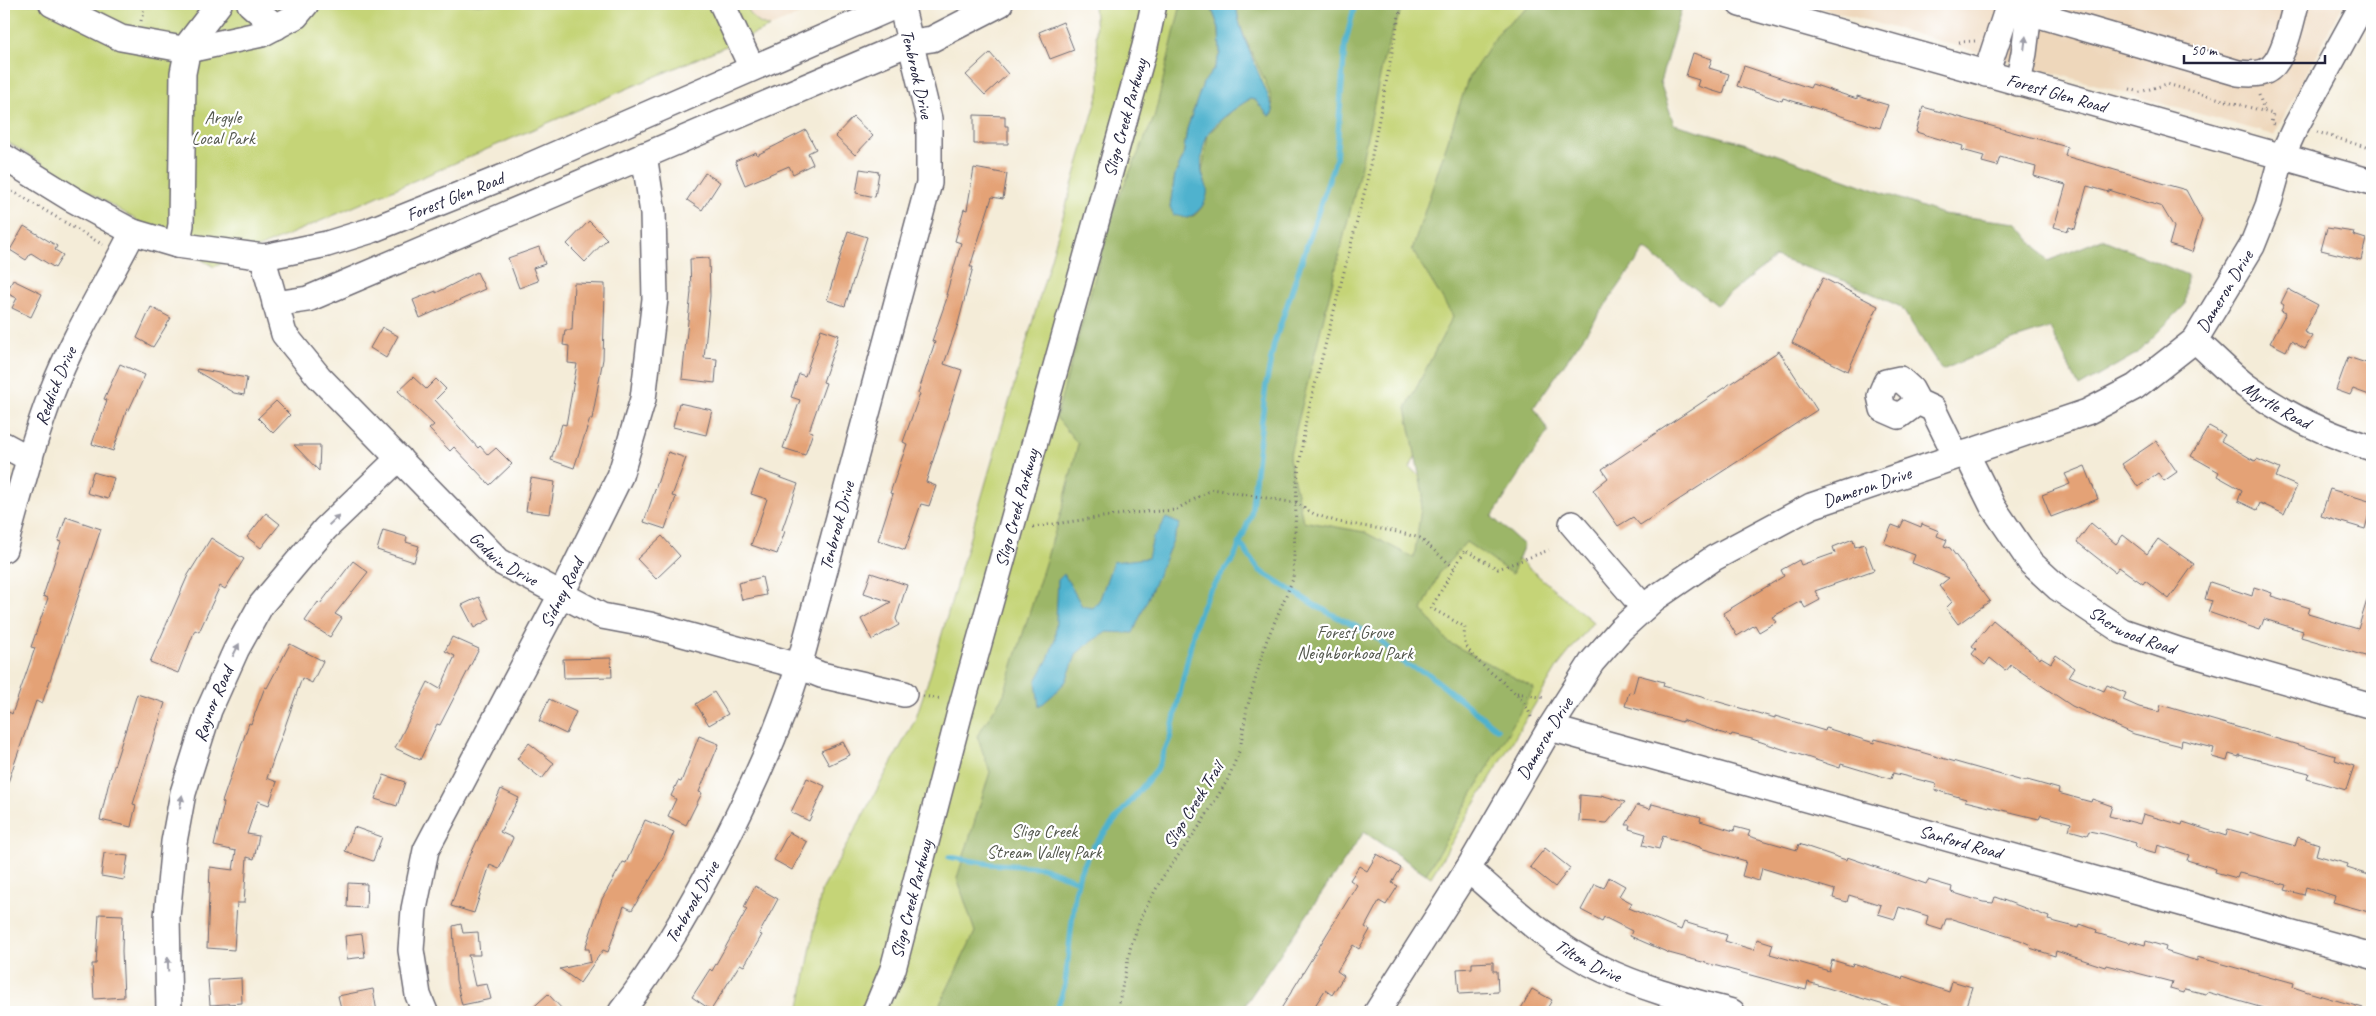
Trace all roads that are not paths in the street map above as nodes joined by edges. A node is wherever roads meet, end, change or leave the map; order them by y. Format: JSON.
{"nodes":[{"id":1,"x":52,"y":4,"type":"edge"},
{"id":2,"x":219,"y":4,"type":"edge"},
{"id":3,"x":250,"y":4,"type":"edge"},
{"id":4,"x":306,"y":4,"type":"edge"},
{"id":5,"x":722,"y":4,"type":"edge"},
{"id":6,"x":900,"y":4,"type":"edge"},
{"id":7,"x":1000,"y":4,"type":"edge"},
{"id":8,"x":1154,"y":4,"type":"edge"},
{"id":9,"x":1740,"y":4,"type":"edge"},
{"id":10,"x":2296,"y":4,"type":"edge"},
{"id":11,"x":2363,"y":4,"type":"edge"},
{"id":12,"x":2023,"y":7,"type":"edge"},
{"id":13,"x":276,"y":27,"type":"junction"},
{"id":14,"x":911,"y":42,"type":"junction"},
{"id":15,"x":188,"y":50,"type":"junction"},
{"id":16,"x":752,"y":68,"type":"junction"},
{"id":17,"x":1986,"y":74,"type":"junction"},
{"id":18,"x":2018,"y":82,"type":"junction"},
{"id":19,"x":644,"y":155,"type":"junction"},
{"id":20,"x":4,"y":156,"type":"edge"},
{"id":21,"x":2282,"y":156,"type":"junction"},
{"id":22,"x":2372,"y":182,"type":"edge"},
{"id":23,"x":133,"y":232,"type":"junction"},
{"id":24,"x":177,"y":245,"type":"junction"},
{"id":25,"x":264,"y":257,"type":"junction"},
{"id":26,"x":275,"y":304,"type":"junction"},
{"id":27,"x":2195,"y":340,"type":"junction"},
{"id":28,"x":1918,"y":402,"type":"dead end"},
{"id":29,"x":4,"y":445,"type":"edge"},
{"id":30,"x":2372,"y":448,"type":"edge"},
{"id":31,"x":1961,"y":454,"type":"junction"},
{"id":32,"x":399,"y":458,"type":"junction"},
{"id":33,"x":30,"y":459,"type":"junction"},
{"id":34,"x":1572,"y":524,"type":"dead end"},
{"id":35,"x":4,"y":549,"type":"edge"},
{"id":36,"x":561,"y":595,"type":"junction"},
{"id":37,"x":1644,"y":608,"type":"junction"},
{"id":38,"x":799,"y":666,"type":"junction"},
{"id":39,"x":904,"y":694,"type":"dead end"},
{"id":40,"x":2372,"y":706,"type":"edge"},
{"id":41,"x":1542,"y":725,"type":"junction"},
{"id":42,"x":1468,"y":869,"type":"junction"},
{"id":43,"x":2372,"y":956,"type":"edge"},
{"id":44,"x":169,"y":1012,"type":"edge"},
{"id":45,"x":425,"y":1012,"type":"edge"},
{"id":46,"x":621,"y":1012,"type":"edge"},
{"id":47,"x":875,"y":1012,"type":"edge"},
{"id":48,"x":1377,"y":1012,"type":"edge"},
{"id":49,"x":1732,"y":1012,"type":"edge"}],
"edges":[{"from":1,"to":15,"type":"street"},
{"from":2,"to":15,"type":"street"},
{"from":3,"to":13,"type":"street"},
{"from":4,"to":13,"type":"street"},
{"from":5,"to":16,"type":"street"},
{"from":6,"to":14,"type":"street","name":"Tenbrook Drive"},
{"from":6,"to":16,"type":"street","name":"Forest Glen Road"},
{"from":7,"to":14,"type":"street","name":"Forest Glen Road"},
{"from":8,"to":47,"type":"street","name":"Sligo Creek Parkway"},
{"from":9,"to":17,"type":"street","name":"Forest Glen Road"},
{"from":10,"to":12,"type":"street"},
{"from":11,"to":21,"type":"street","name":"Dameron Drive"},
{"from":12,"to":17,"type":"street"},
{"from":18,"to":12,"type":"street","one_way":true},
{"from":13,"to":15,"type":"street"},
{"from":14,"to":19,"type":"street","name":"Forest Glen Road"},
{"from":14,"to":38,"type":"street","name":"Tenbrook Drive"},
{"from":15,"to":24,"type":"street"},
{"from":16,"to":25,"type":"street","name":"Forest Glen Road"},
{"from":17,"to":18,"type":"street","name":"Forest Glen Road"},
{"from":18,"to":21,"type":"street","name":"Forest Glen Road"},
{"from":19,"to":26,"type":"street","name":"Forest Glen Road"},
{"from":19,"to":36,"type":"street","name":"Sidney Road"},
{"from":20,"to":23,"type":"street","name":"Forest Glen Road"},
{"from":21,"to":22,"type":"street","name":"Forest Glen Road"},
{"from":21,"to":27,"type":"street","name":"Dameron Drive"},
{"from":23,"to":24,"type":"street","name":"Forest Glen Road"},
{"from":23,"to":33,"type":"street","name":"Reddick Drive"},
{"from":24,"to":25,"type":"street","name":"Forest Glen Road"},
{"from":25,"to":26,"type":"street","name":"Godwin Drive"},
{"from":26,"to":32,"type":"street","name":"Godwin Drive"},
{"from":27,"to":30,"type":"street","name":"Myrtle Road"},
{"from":27,"to":31,"type":"street","name":"Dameron Drive"},
{"from":28,"to":31,"type":"street","name":"Sherwood Road"},
{"from":29,"to":33,"type":"street"},
{"from":31,"to":37,"type":"street","name":"Dameron Drive"},
{"from":31,"to":40,"type":"street","name":"Sherwood Road"},
{"from":32,"to":36,"type":"street","name":"Godwin Drive"},
{"from":44,"to":32,"type":"street","name":"Raynor Road","one_way":true},
{"from":33,"to":35,"type":"street","name":"Reddick Drive"},
{"from":34,"to":37,"type":"street"},
{"from":36,"to":38,"type":"street","name":"Godwin Drive"},
{"from":36,"to":45,"type":"street","name":"Sidney Road"},
{"from":37,"to":41,"type":"street","name":"Dameron Drive"},
{"from":38,"to":39,"type":"street","name":"Godwin Drive"},
{"from":38,"to":46,"type":"street","name":"Tenbrook Drive"},
{"from":41,"to":42,"type":"street","name":"Dameron Drive"},
{"from":41,"to":43,"type":"street","name":"Sanford Road"},
{"from":42,"to":48,"type":"street","name":"Dameron Drive"},
{"from":42,"to":49,"type":"street","name":"Tilton Drive"}]}
